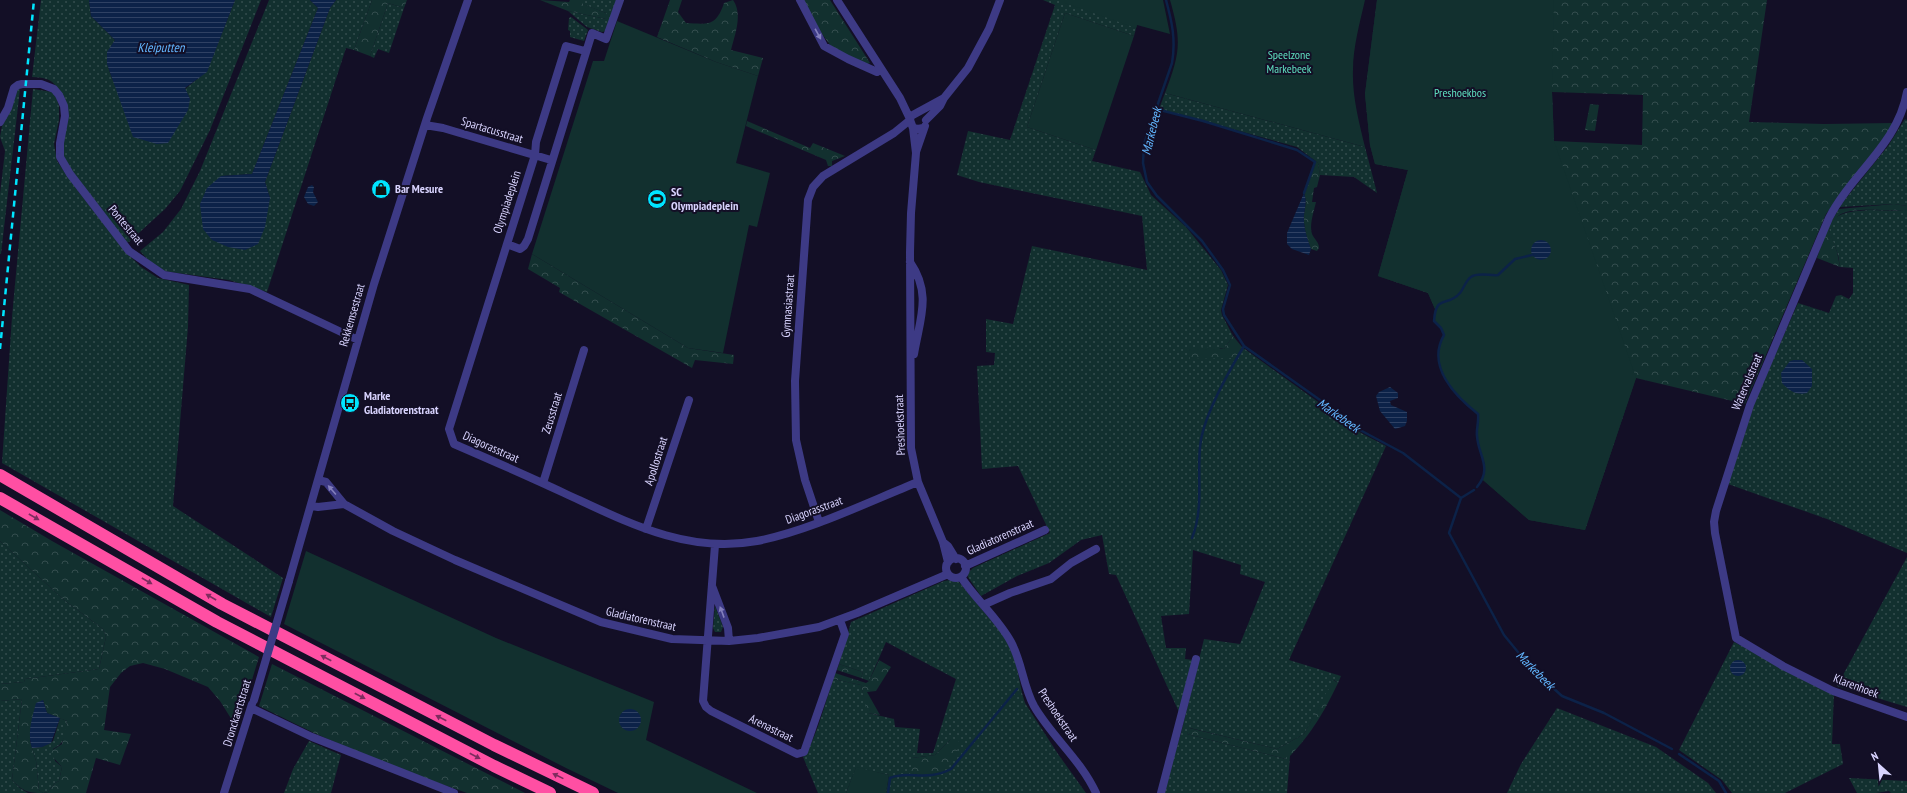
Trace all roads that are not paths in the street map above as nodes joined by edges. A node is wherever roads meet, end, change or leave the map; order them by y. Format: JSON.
{"nodes":[{"id":1,"x":468,"y":0,"type":"edge"},
{"id":2,"x":620,"y":0,"type":"edge"},
{"id":3,"x":800,"y":0,"type":"edge"},
{"id":4,"x":837,"y":0,"type":"edge"},
{"id":5,"x":1000,"y":0,"type":"edge"},
{"id":6,"x":585,"y":51,"type":"junction"},
{"id":7,"x":881,"y":69,"type":"junction"},
{"id":8,"x":1907,"y":92,"type":"edge"},
{"id":9,"x":900,"y":98,"type":"junction"},
{"id":10,"x":944,"y":98,"type":"junction"},
{"id":11,"x":918,"y":113,"type":"junction"},
{"id":12,"x":0,"y":122,"type":"edge"},
{"id":13,"x":426,"y":122,"type":"junction"},
{"id":14,"x":911,"y":124,"type":"junction"},
{"id":15,"x":925,"y":124,"type":"junction"},
{"id":16,"x":916,"y":153,"type":"junction"},
{"id":17,"x":535,"y":155,"type":"junction"},
{"id":18,"x":551,"y":160,"type":"junction"},
{"id":19,"x":507,"y":244,"type":"junction"},
{"id":20,"x":910,"y":262,"type":"junction"},
{"id":21,"x":358,"y":340,"type":"junction"},
{"id":22,"x":584,"y":350,"type":"dead end"},
{"id":23,"x":911,"y":374,"type":"junction"},
{"id":24,"x":689,"y":400,"type":"dead end"},
{"id":25,"x":0,"y":475,"type":"edge"},
{"id":26,"x":318,"y":480,"type":"junction"},
{"id":27,"x":918,"y":482,"type":"junction"},
{"id":28,"x":543,"y":483,"type":"junction"},
{"id":29,"x":0,"y":498,"type":"edge"},
{"id":30,"x":344,"y":504,"type":"junction"},
{"id":31,"x":312,"y":506,"type":"junction"},
{"id":32,"x":819,"y":522,"type":"junction"},
{"id":33,"x":646,"y":529,"type":"junction"},
{"id":34,"x":1045,"y":530,"type":"dead end"},
{"id":35,"x":715,"y":545,"type":"junction"},
{"id":36,"x":1096,"y":549,"type":"dead end"},
{"id":37,"x":952,"y":560,"type":"junction"},
{"id":38,"x":965,"y":566,"type":"junction"},
{"id":39,"x":948,"y":574,"type":"junction"},
{"id":40,"x":961,"y":577,"type":"junction"},
{"id":41,"x":711,"y":583,"type":"junction"},
{"id":42,"x":983,"y":605,"type":"junction"},
{"id":43,"x":840,"y":620,"type":"junction"},
{"id":44,"x":271,"y":640,"type":"joint"},
{"id":45,"x":729,"y":641,"type":"junction"},
{"id":46,"x":706,"y":642,"type":"junction"},
{"id":47,"x":1196,"y":659,"type":"dead end"},
{"id":48,"x":1798,"y":674,"type":"joint"},
{"id":49,"x":252,"y":704,"type":"junction"},
{"id":50,"x":1907,"y":717,"type":"edge"},
{"id":51,"x":224,"y":793,"type":"edge"},
{"id":52,"x":454,"y":793,"type":"edge"},
{"id":53,"x":550,"y":793,"type":"edge"},
{"id":54,"x":593,"y":793,"type":"edge"},
{"id":55,"x":1096,"y":793,"type":"edge"},
{"id":56,"x":1161,"y":793,"type":"edge"}],
"edges":[{"from":1,"to":13,"type":"street","name":"Rekkemsestraat"},
{"from":2,"to":6,"type":"street","name":"Olympiadeplein"},
{"from":3,"to":7,"type":"street","one_way":true},
{"from":4,"to":7,"type":"street"},
{"from":5,"to":10,"type":"street","name":"Preshoekstraat"},
{"from":6,"to":17,"type":"street","name":"Olympiadeplein"},
{"from":6,"to":18,"type":"street","name":"Olympiadeplein"},
{"from":7,"to":9,"type":"street"},
{"from":8,"to":48,"type":"street","name":"Watervalstraat"},
{"from":9,"to":11,"type":"street"},
{"from":9,"to":14,"type":"street","name":"Preshoekstraat"},
{"from":10,"to":11,"type":"street","name":"Preshoekstraat"},
{"from":10,"to":15,"type":"street","name":"Preshoekstraat"},
{"from":11,"to":14,"type":"street"},
{"from":11,"to":15,"type":"street"},
{"from":12,"to":21,"type":"street","name":"Pontestraat"},
{"from":13,"to":17,"type":"street","name":"Spartacusstraat"},
{"from":13,"to":21,"type":"street","name":"Rekkemsestraat"},
{"from":14,"to":15,"type":"street"},
{"from":14,"to":16,"type":"street","name":"Preshoekstraat"},
{"from":14,"to":32,"type":"street","name":"Gymnasiastraat"},
{"from":15,"to":16,"type":"street","name":"Preshoekstraat"},
{"from":16,"to":20,"type":"street","name":"Preshoekstraat"},
{"from":17,"to":18,"type":"street"},
{"from":17,"to":19,"type":"street","name":"Olympiadeplein"},
{"from":18,"to":19,"type":"street","name":"Olympiadeplein"},
{"from":19,"to":28,"type":"street","name":"Diagorasstraat"},
{"from":20,"to":23,"type":"street","name":"Preshoekstraat"},
{"from":20,"to":23,"type":"street","name":"Preshoekstraat"},
{"from":21,"to":26,"type":"street","name":"Rekkemsestraat"},
{"from":22,"to":28,"type":"street","name":"Zeusstraat"},
{"from":23,"to":27,"type":"street","name":"Preshoekstraat"},
{"from":24,"to":33,"type":"street","name":"Apollostraat"},
{"from":54,"to":25,"type":"highway","one_way":true},
{"from":30,"to":26,"type":"street","name":"Gladiatorenstraat","one_way":true},
{"from":26,"to":31,"type":"street","name":"Rekkemsestraat"},
{"from":27,"to":32,"type":"street","name":"Diagorasstraat"},
{"from":27,"to":37,"type":"street","name":"Preshoekstraat"},
{"from":28,"to":33,"type":"street","name":"Diagorasstraat"},
{"from":29,"to":53,"type":"highway","one_way":true},
{"from":30,"to":31,"type":"street"},
{"from":30,"to":46,"type":"street","name":"Gladiatorenstraat"},
{"from":31,"to":44,"type":"street","name":"Rekkemsestraat","bridge":true},
{"from":32,"to":35,"type":"street","name":"Diagorasstraat"},
{"from":33,"to":35,"type":"street","name":"Diagorasstraat"},
{"from":34,"to":38,"type":"street","name":"Gladiatorenstraat"},
{"from":35,"to":41,"type":"street"},
{"from":36,"to":42,"type":"street"},
{"from":37,"to":38,"type":"street"},
{"from":37,"to":39,"type":"street"},
{"from":38,"to":40,"type":"street"},
{"from":39,"to":40,"type":"street"},
{"from":39,"to":43,"type":"street","name":"Gladiatorenstraat"},
{"from":40,"to":42,"type":"street","name":"Preshoekstraat"},
{"from":45,"to":41,"type":"street","one_way":true},
{"from":41,"to":46,"type":"street"},
{"from":42,"to":55,"type":"street","name":"Preshoekstraat"},
{"from":43,"to":45,"type":"street","name":"Gladiatorenstraat"},
{"from":43,"to":46,"type":"street","name":"Arenastraat"},
{"from":44,"to":49,"type":"street","name":"Dronckaertstraat","bridge":true},
{"from":45,"to":46,"type":"street","name":"Gladiatorenstraat"},
{"from":47,"to":56,"type":"street"},
{"from":48,"to":50,"type":"street","name":"Klarenhoek"},
{"from":49,"to":51,"type":"street","name":"Dronckaertstraat"},
{"from":49,"to":52,"type":"street"}]}
